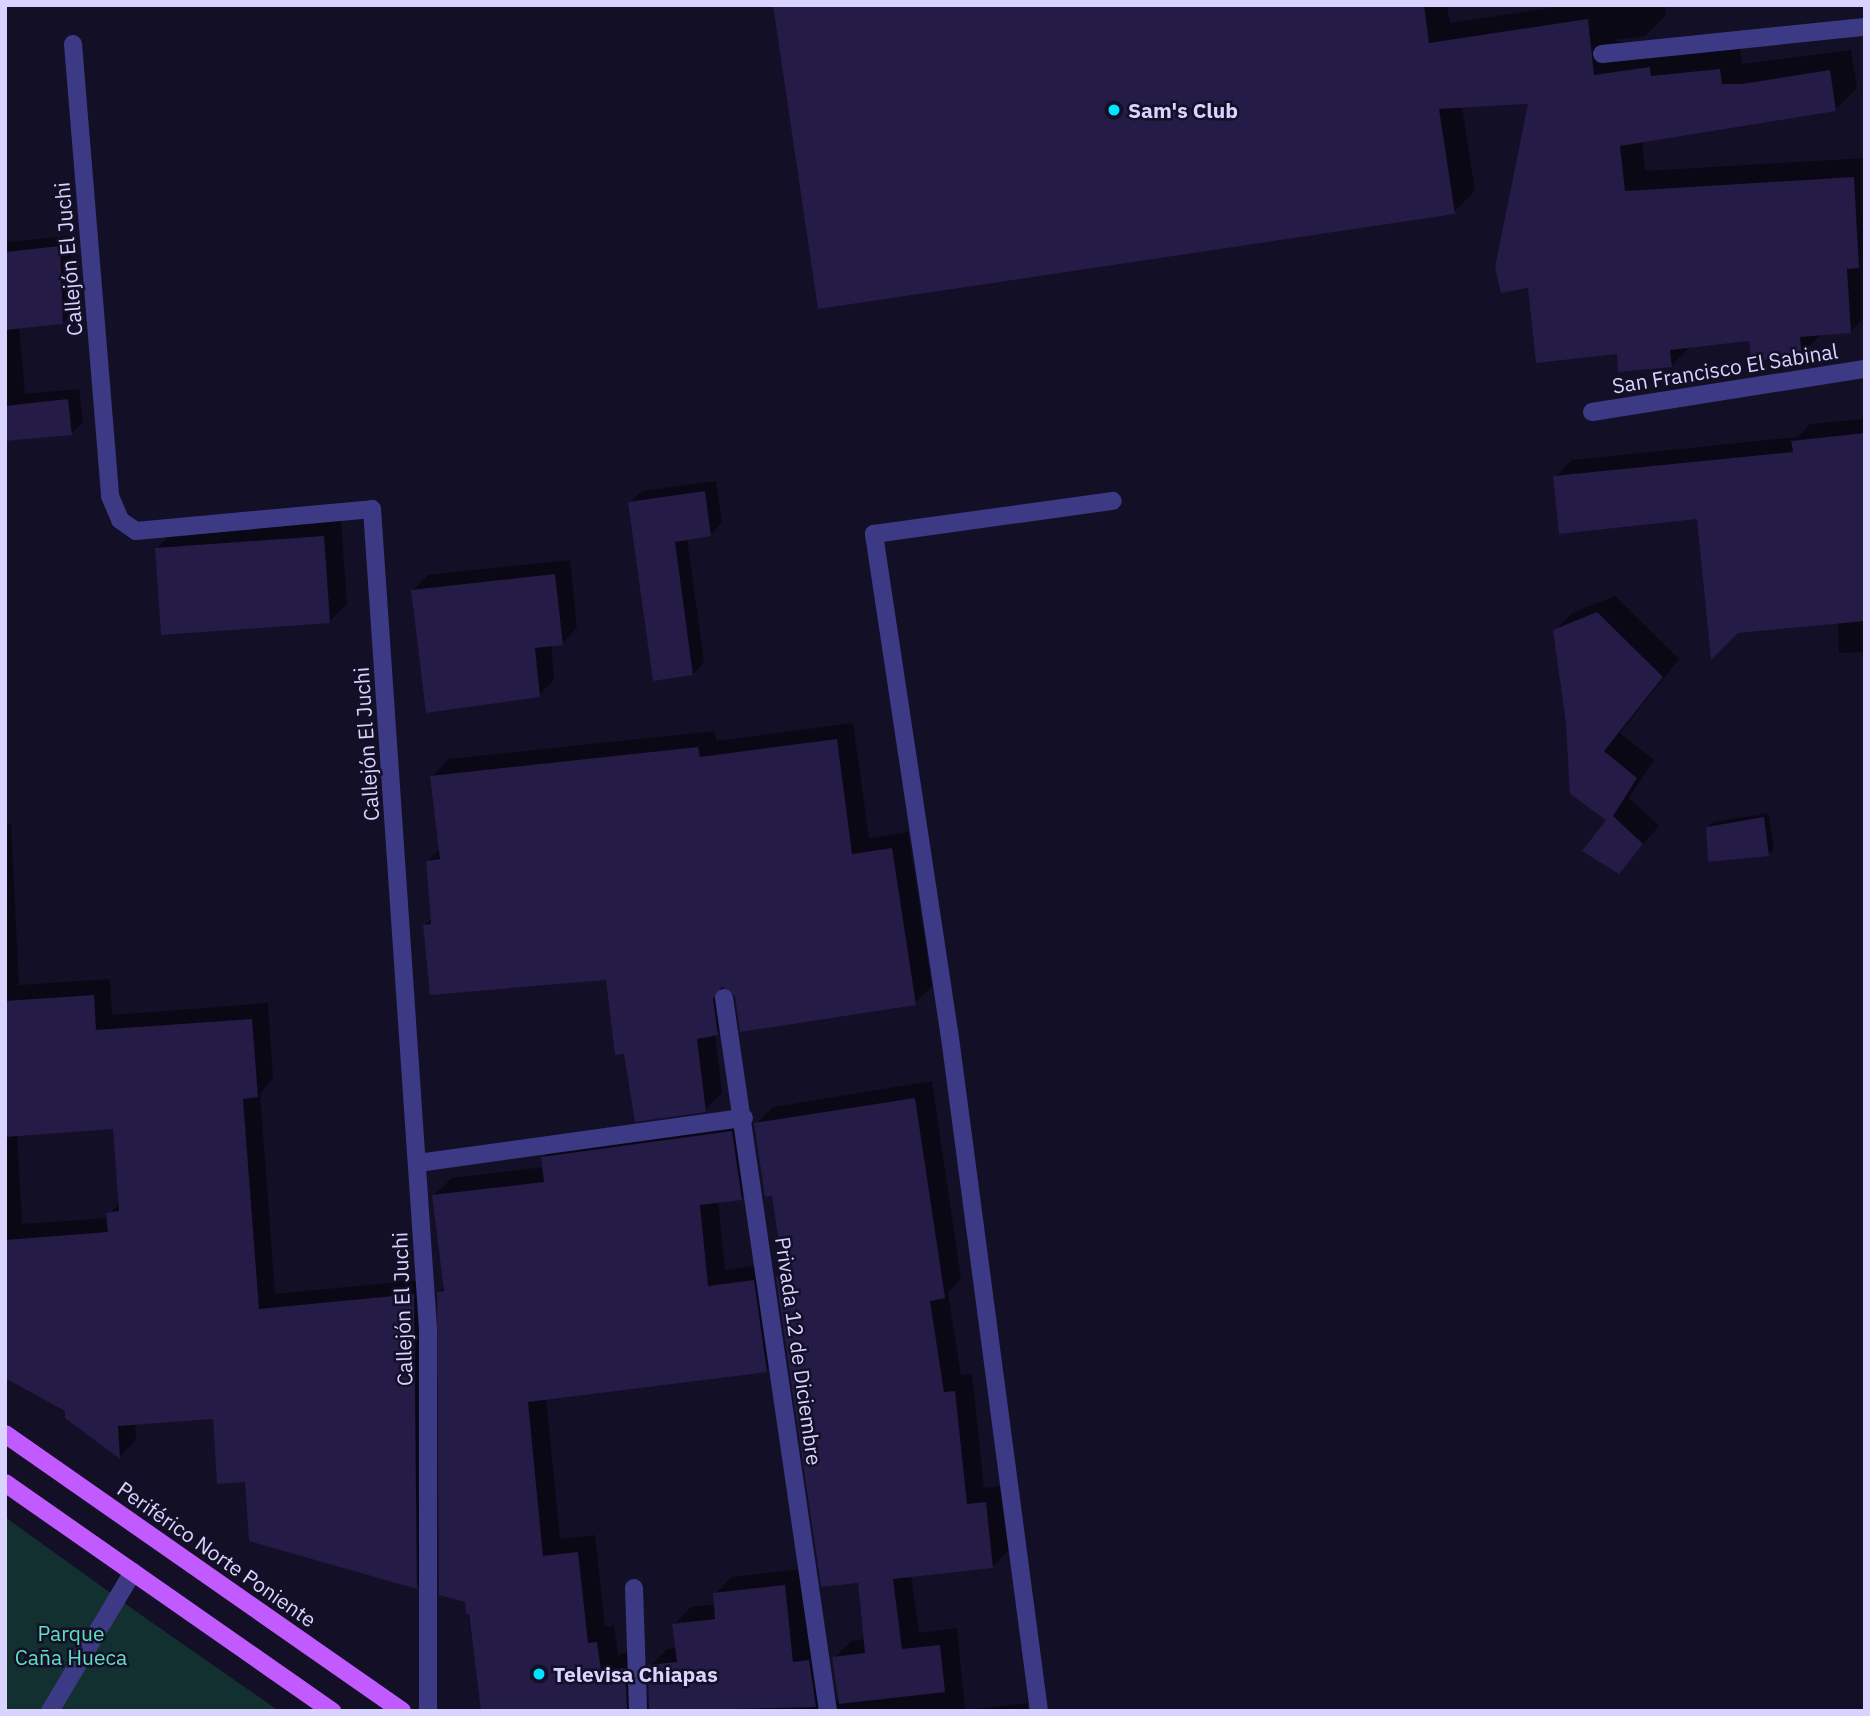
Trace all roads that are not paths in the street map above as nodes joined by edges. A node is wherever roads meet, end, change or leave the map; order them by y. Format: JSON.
{"nodes":[{"id":1,"x":1865,"y":27,"type":"edge"},
{"id":2,"x":73,"y":44,"type":"dead end"},
{"id":3,"x":1602,"y":54,"type":"dead end"},
{"id":4,"x":1865,"y":369,"type":"edge"},
{"id":5,"x":1592,"y":412,"type":"dead end"},
{"id":6,"x":1113,"y":501,"type":"dead end"},
{"id":7,"x":724,"y":998,"type":"dead end"},
{"id":8,"x":744,"y":1118,"type":"junction"},
{"id":9,"x":418,"y":1163,"type":"junction"},
{"id":10,"x":5,"y":1434,"type":"edge"},
{"id":11,"x":5,"y":1483,"type":"edge"},
{"id":12,"x":133,"y":1572,"type":"junction"},
{"id":13,"x":634,"y":1588,"type":"dead end"},
{"id":14,"x":50,"y":1711,"type":"edge"},
{"id":15,"x":332,"y":1711,"type":"edge"},
{"id":16,"x":402,"y":1711,"type":"edge"},
{"id":17,"x":428,"y":1711,"type":"edge"},
{"id":18,"x":638,"y":1711,"type":"edge"},
{"id":19,"x":828,"y":1711,"type":"edge"},
{"id":20,"x":1039,"y":1711,"type":"edge"}],
"edges":[{"from":1,"to":3,"type":"street"},
{"from":2,"to":9,"type":"street","name":"Callejón El Juchi"},
{"from":4,"to":5,"type":"street","name":"San Francisco El Sabinal"},
{"from":6,"to":20,"type":"street"},
{"from":7,"to":8,"type":"street","name":"Privada 12 de Diciembre"},
{"from":8,"to":9,"type":"street"},
{"from":8,"to":19,"type":"street","name":"Privada 12 de Diciembre"},
{"from":9,"to":17,"type":"street","name":"Callejón El Juchi"},
{"from":10,"to":16,"type":"main road","name":"Periférico Norte Poniente"},
{"from":11,"to":12,"type":"main road"},
{"from":12,"to":14,"type":"street"},
{"from":12,"to":15,"type":"main road"},
{"from":13,"to":18,"type":"street"}]}
